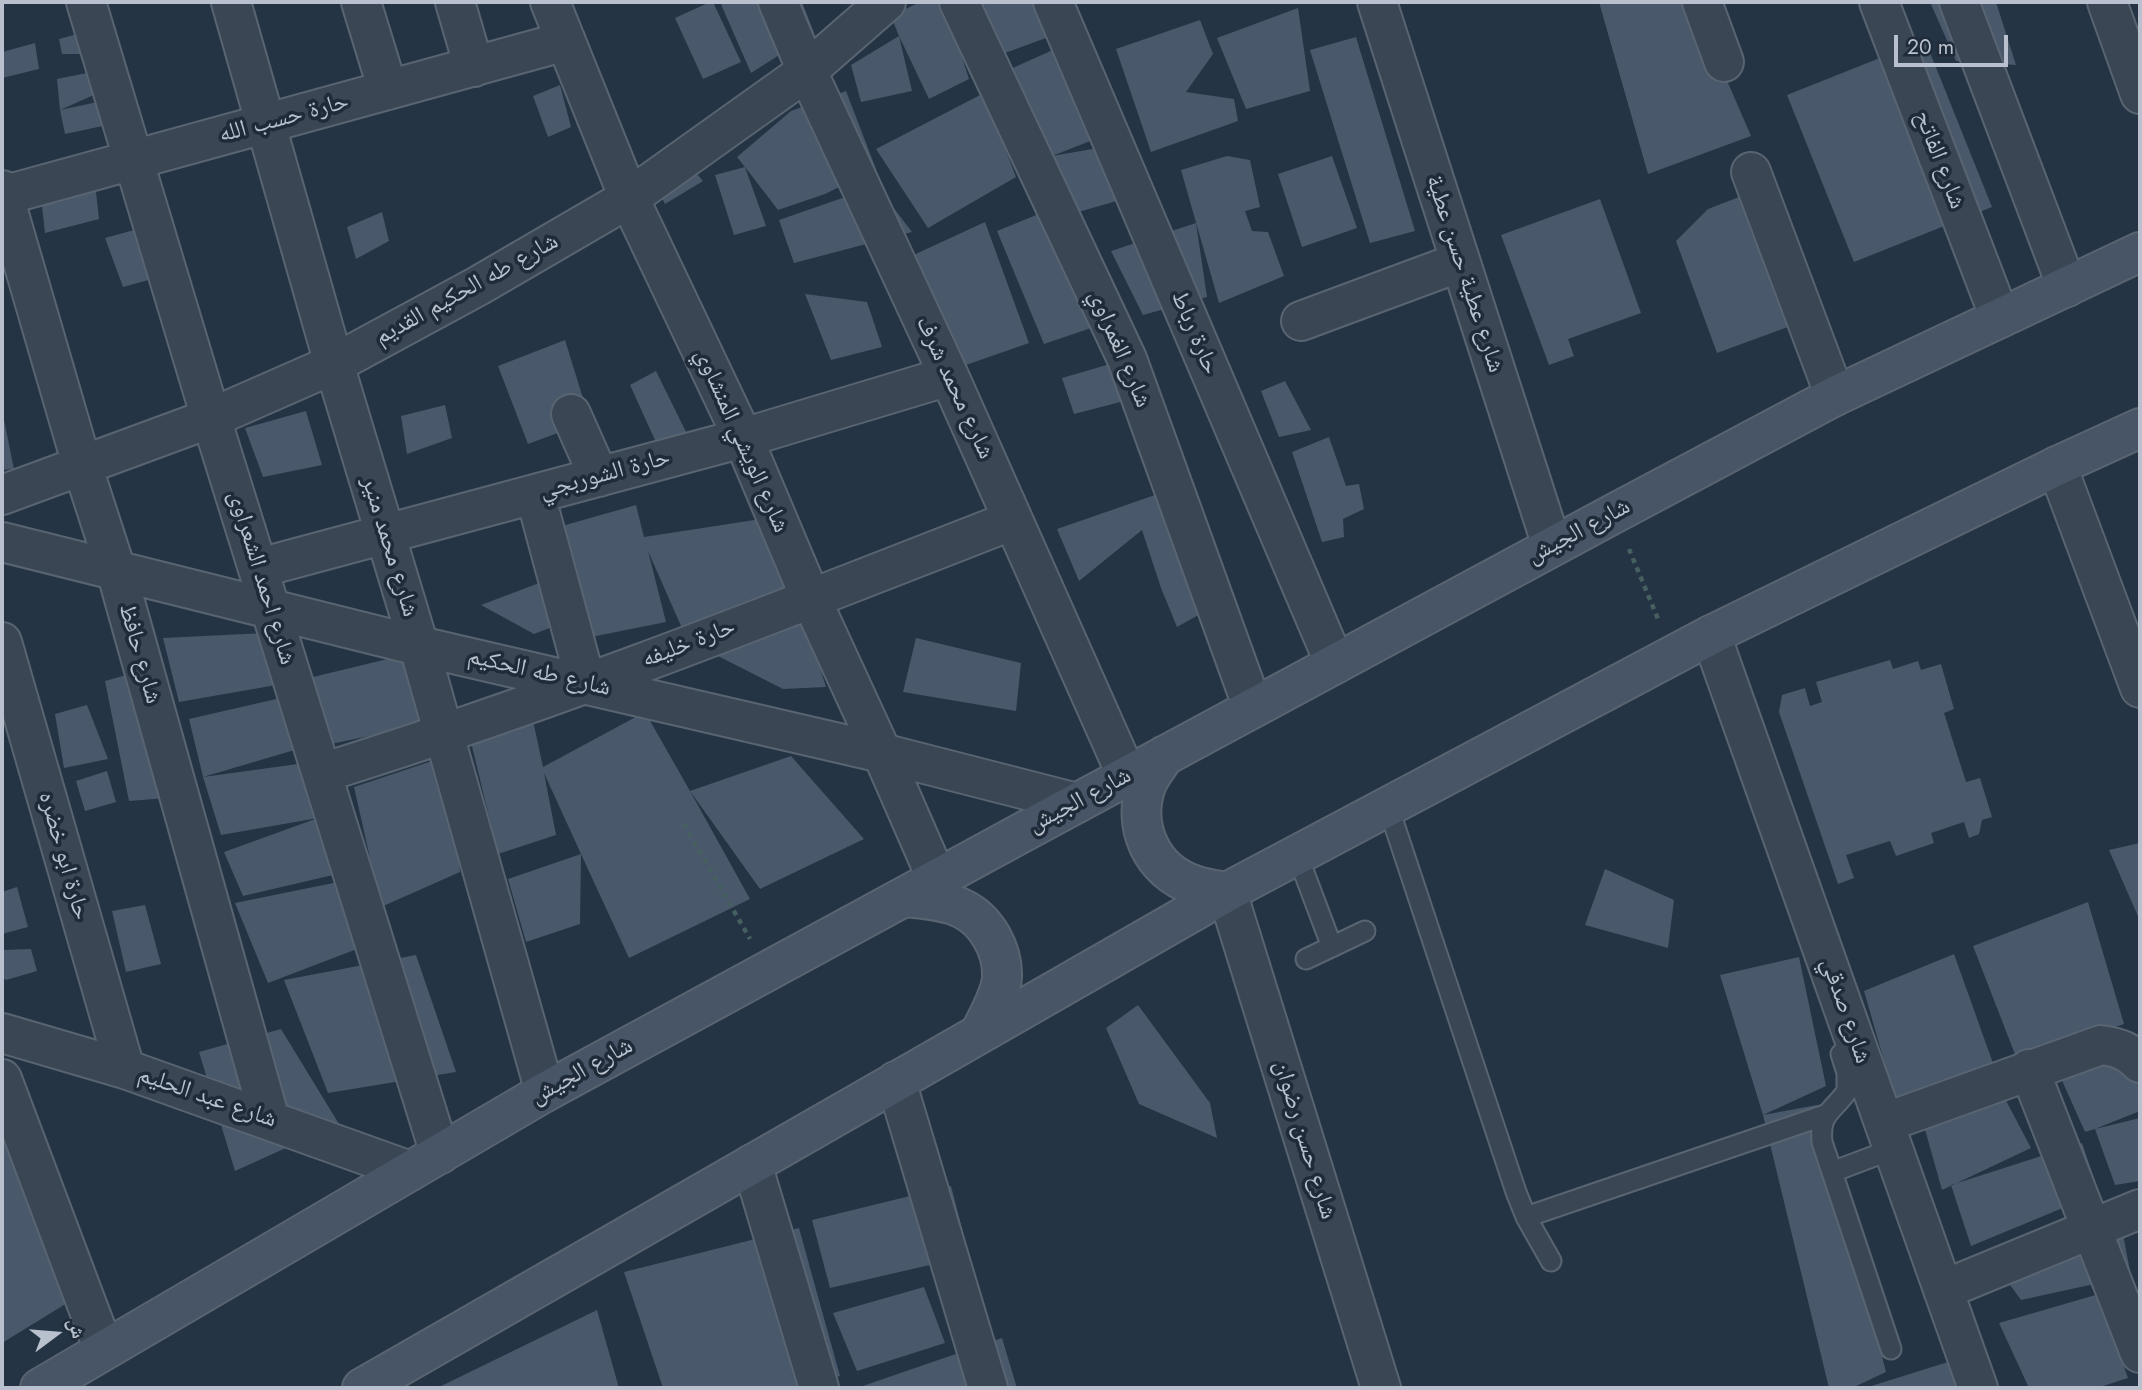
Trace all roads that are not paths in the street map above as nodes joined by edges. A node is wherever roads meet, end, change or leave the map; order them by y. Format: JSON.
{"nodes":[{"id":1,"x":86,"y":2,"type":"edge"},
{"id":2,"x":231,"y":2,"type":"edge"},
{"id":3,"x":361,"y":2,"type":"edge"},
{"id":4,"x":455,"y":2,"type":"edge"},
{"id":5,"x":550,"y":2,"type":"edge"},
{"id":6,"x":778,"y":2,"type":"edge"},
{"id":7,"x":887,"y":2,"type":"edge"},
{"id":8,"x":960,"y":2,"type":"edge"},
{"id":9,"x":1053,"y":2,"type":"edge"},
{"id":10,"x":1377,"y":2,"type":"edge"},
{"id":11,"x":1702,"y":2,"type":"edge"},
{"id":12,"x":1878,"y":2,"type":"edge"},
{"id":13,"x":1958,"y":2,"type":"edge"},
{"id":14,"x":2107,"y":2,"type":"edge"},
{"id":15,"x":566,"y":41,"type":"junction"},
{"id":16,"x":1724,"y":62,"type":"dead end"},
{"id":17,"x":474,"y":67,"type":"junction"},
{"id":18,"x":807,"y":71,"type":"junction"},
{"id":19,"x":388,"y":90,"type":"junction"},
{"id":20,"x":2140,"y":94,"type":"edge"},
{"id":21,"x":266,"y":124,"type":"junction"},
{"id":22,"x":134,"y":160,"type":"junction"},
{"id":23,"x":1751,"y":172,"type":"dead end"},
{"id":24,"x":2,"y":194,"type":"edge"},
{"id":25,"x":629,"y":198,"type":"junction"},
{"id":26,"x":2140,"y":252,"type":"edge"},
{"id":27,"x":1461,"y":262,"type":"junction"},
{"id":28,"x":2067,"y":287,"type":"junction"},
{"id":29,"x":2000,"y":318,"type":"junction"},
{"id":30,"x":1301,"y":321,"type":"dead end"},
{"id":31,"x":334,"y":364,"type":"junction"},
{"id":32,"x":949,"y":376,"type":"junction"},
{"id":33,"x":1835,"y":397,"type":"junction"},
{"id":34,"x":570,"y":414,"type":"dead end"},
{"id":35,"x":211,"y":418,"type":"junction"},
{"id":36,"x":2140,"y":428,"type":"edge"},
{"id":37,"x":743,"y":438,"type":"junction"},
{"id":38,"x":82,"y":465,"type":"junction"},
{"id":39,"x":2057,"y":466,"type":"junction"},
{"id":40,"x":599,"y":477,"type":"junction"},
{"id":41,"x":535,"y":494,"type":"junction"},
{"id":42,"x":2,"y":495,"type":"edge"},
{"id":43,"x":1013,"y":520,"type":"junction"},
{"id":44,"x":385,"y":534,"type":"junction"},
{"id":45,"x":2,"y":542,"type":"edge"},
{"id":46,"x":1552,"y":547,"type":"junction"},
{"id":47,"x":259,"y":568,"type":"junction"},
{"id":48,"x":116,"y":570,"type":"junction"},
{"id":49,"x":811,"y":599,"type":"junction"},
{"id":50,"x":271,"y":609,"type":"junction"},
{"id":51,"x":1711,"y":635,"type":"junction"},
{"id":52,"x":2,"y":642,"type":"edge"},
{"id":53,"x":419,"y":646,"type":"junction"},
{"id":54,"x":1335,"y":664,"type":"junction"},
{"id":55,"x":586,"y":683,"type":"junction"},
{"id":56,"x":2140,"y":688,"type":"edge"},
{"id":57,"x":1253,"y":708,"type":"junction"},
{"id":58,"x":445,"y":735,"type":"junction"},
{"id":59,"x":882,"y":752,"type":"junction"},
{"id":60,"x":1165,"y":755,"type":"junction"},
{"id":61,"x":322,"y":773,"type":"junction"},
{"id":62,"x":1127,"y":776,"type":"junction"},
{"id":63,"x":1077,"y":803,"type":"junction"},
{"id":64,"x":1388,"y":806,"type":"junction"},
{"id":65,"x":1297,"y":854,"type":"junction"},
{"id":66,"x":937,"y":879,"type":"junction"},
{"id":67,"x":1227,"y":892,"type":"junction"},
{"id":68,"x":904,"y":897,"type":"junction"},
{"id":69,"x":1365,"y":931,"type":"dead end"},
{"id":70,"x":1332,"y":947,"type":"junction"},
{"id":71,"x":1306,"y":959,"type":"dead end"},
{"id":72,"x":1812,"y":965,"type":"dead end"},
{"id":73,"x":2,"y":1033,"type":"edge"},
{"id":74,"x":980,"y":1033,"type":"junction"},
{"id":75,"x":2140,"y":1063,"type":"edge"},
{"id":76,"x":125,"y":1069,"type":"junction"},
{"id":77,"x":2029,"y":1069,"type":"junction"},
{"id":78,"x":2,"y":1079,"type":"edge"},
{"id":79,"x":895,"y":1081,"type":"junction"},
{"id":80,"x":545,"y":1092,"type":"junction"},
{"id":81,"x":1825,"y":1115,"type":"junction"},
{"id":82,"x":270,"y":1120,"type":"junction"},
{"id":83,"x":1889,"y":1136,"type":"junction"},
{"id":84,"x":425,"y":1162,"type":"junction"},
{"id":85,"x":752,"y":1164,"type":"junction"},
{"id":86,"x":1832,"y":1172,"type":"junction"},
{"id":87,"x":2140,"y":1209,"type":"edge"},
{"id":88,"x":1527,"y":1217,"type":"junction"},
{"id":89,"x":2092,"y":1228,"type":"junction"},
{"id":90,"x":1551,"y":1261,"type":"dead end"},
{"id":91,"x":1943,"y":1290,"type":"junction"},
{"id":92,"x":1891,"y":1349,"type":"dead end"},
{"id":93,"x":104,"y":1350,"type":"junction"},
{"id":94,"x":2140,"y":1353,"type":"edge"},
{"id":95,"x":405,"y":1377,"type":"edge"},
{"id":96,"x":40,"y":1388,"type":"edge"},
{"id":97,"x":362,"y":1388,"type":"edge"},
{"id":98,"x":819,"y":1388,"type":"edge"},
{"id":99,"x":988,"y":1388,"type":"edge"},
{"id":100,"x":1381,"y":1388,"type":"edge"},
{"id":101,"x":1978,"y":1388,"type":"edge"}],
"edges":[{"from":1,"to":22,"type":"street","name":"شارع احمد الشعراوى"},
{"from":2,"to":21,"type":"street","name":"شارع محمد منير"},
{"from":3,"to":19,"type":"street"},
{"from":4,"to":17,"type":"street"},
{"from":5,"to":15,"type":"street","name":"شارع الويشي المنشاوي"},
{"from":6,"to":18,"type":"street","name":"شارع محمد شرف"},
{"from":7,"to":18,"type":"street","name":"شارع طه الحكيم القديم"},
{"from":8,"to":57,"type":"street","name":"شارع الغمراوي"},
{"from":9,"to":54,"type":"street","name":"حارة رباط"},
{"from":10,"to":27,"type":"street","name":"شارع عطية حسن عطية"},
{"from":11,"to":16,"type":"street"},
{"from":12,"to":29,"type":"street","name":"شارع الفاتح"},
{"from":13,"to":28,"type":"street"},
{"from":14,"to":20,"type":"street"},
{"from":15,"to":17,"type":"street","name":"حارة حسب الله"},
{"from":15,"to":25,"type":"street","name":"شارع الويشي المنشاوي"},
{"from":17,"to":19,"type":"street","name":"حارة حسب الله"},
{"from":18,"to":25,"type":"street","name":"شارع طه الحكيم القديم"},
{"from":18,"to":32,"type":"street","name":"شارع محمد شرف"},
{"from":19,"to":21,"type":"street","name":"حارة حسب الله"},
{"from":21,"to":22,"type":"street","name":"حارة حسب الله"},
{"from":21,"to":31,"type":"street","name":"شارع محمد منير"},
{"from":22,"to":24,"type":"street","name":"حارة حسب الله"},
{"from":22,"to":35,"type":"street","name":"شارع احمد الشعراوى"},
{"from":23,"to":33,"type":"street"},
{"from":24,"to":38,"type":"street","name":"شارع حافظ"},
{"from":25,"to":31,"type":"street","name":"شارع طه الحكيم القديم"},
{"from":25,"to":37,"type":"street","name":"شارع الويشي المنشاوي"},
{"from":26,"to":28,"type":"main road","name":"شارع الجيش"},
{"from":27,"to":30,"type":"street"},
{"from":27,"to":46,"type":"street","name":"شارع عطية حسن عطية"},
{"from":28,"to":29,"type":"main road","name":"شارع الجيش"},
{"from":29,"to":33,"type":"main road","name":"شارع الجيش"},
{"from":31,"to":35,"type":"street","name":"شارع طه الحكيم القديم"},
{"from":31,"to":44,"type":"street","name":"شارع محمد منير"},
{"from":32,"to":37,"type":"street","name":"حارة الشوربجي"},
{"from":32,"to":43,"type":"street","name":"شارع محمد شرف"},
{"from":33,"to":46,"type":"main road","name":"شارع الجيش"},
{"from":34,"to":40,"type":"street"},
{"from":35,"to":38,"type":"street","name":"شارع طه الحكيم القديم"},
{"from":35,"to":47,"type":"street","name":"شارع احمد الشعراوى"},
{"from":36,"to":39,"type":"main road"},
{"from":37,"to":40,"type":"street","name":"حارة الشوربجي"},
{"from":37,"to":49,"type":"street","name":"شارع الويشي المنشاوي"},
{"from":38,"to":42,"type":"street","name":"شارع طه الحكيم القديم"},
{"from":38,"to":48,"type":"street","name":"شارع حافظ"},
{"from":39,"to":51,"type":"main road"},
{"from":39,"to":56,"type":"street"},
{"from":40,"to":41,"type":"street","name":"حارة الشوربجي"},
{"from":41,"to":44,"type":"street","name":"حارة الشوربجي"},
{"from":41,"to":55,"type":"street"},
{"from":43,"to":49,"type":"street","name":"حارة خليفه"},
{"from":43,"to":62,"type":"street","name":"شارع محمد شرف"},
{"from":44,"to":47,"type":"street","name":"حارة الشوربجي"},
{"from":44,"to":53,"type":"street","name":"شارع محمد منير"},
{"from":45,"to":48,"type":"street","name":"شارع طه الحكيم"},
{"from":46,"to":54,"type":"main road","name":"شارع الجيش"},
{"from":47,"to":50,"type":"street","name":"شارع احمد الشعراوى"},
{"from":48,"to":50,"type":"street","name":"شارع طه الحكيم"},
{"from":48,"to":82,"type":"street","name":"شارع حافظ"},
{"from":49,"to":55,"type":"street","name":"حارة خليفه"},
{"from":49,"to":59,"type":"street","name":"شارع الويشي المنشاوي"},
{"from":50,"to":53,"type":"street","name":"شارع طه الحكيم"},
{"from":50,"to":61,"type":"street","name":"شارع احمد الشعراوى"},
{"from":51,"to":64,"type":"main road"},
{"from":51,"to":83,"type":"street","name":"شارع صدقي"},
{"from":52,"to":76,"type":"street","name":"حارة ابو خضره"},
{"from":53,"to":55,"type":"street","name":"شارع طه الحكيم"},
{"from":53,"to":58,"type":"street","name":"شارع محمد منير"},
{"from":54,"to":57,"type":"main road","name":"شارع الجيش"},
{"from":55,"to":58,"type":"street","name":"حارة خليفه"},
{"from":55,"to":59,"type":"street","name":"شارع طه الحكيم"},
{"from":57,"to":60,"type":"main road","name":"شارع الجيش"},
{"from":58,"to":61,"type":"street","name":"حارة خليفه"},
{"from":58,"to":80,"type":"street","name":"شارع محمد منير"},
{"from":59,"to":63,"type":"street","name":"شارع طه الحكيم"},
{"from":59,"to":66,"type":"street","name":"شارع الويشي المنشاوي"},
{"from":60,"to":62,"type":"main road","name":"شارع الجيش"},
{"from":60,"to":67,"type":"main road"},
{"from":61,"to":84,"type":"street","name":"شارع احمد الشعراوى"},
{"from":62,"to":63,"type":"main road","name":"شارع الجيش"},
{"from":63,"to":66,"type":"main road","name":"شارع الجيش"},
{"from":64,"to":65,"type":"main road"},
{"from":64,"to":88,"type":"lane"},
{"from":65,"to":67,"type":"main road"},
{"from":65,"to":70,"type":"lane"},
{"from":66,"to":68,"type":"main road","name":"شارع الجيش"},
{"from":67,"to":74,"type":"main road"},
{"from":67,"to":100,"type":"street","name":"شارع حسن رضوان"},
{"from":68,"to":74,"type":"main road"},
{"from":68,"to":80,"type":"main road","name":"شارع الجيش"},
{"from":69,"to":70,"type":"lane"},
{"from":70,"to":71,"type":"lane"},
{"from":72,"to":81,"type":"lane"},
{"from":73,"to":76,"type":"street","name":"شارع عبد الحليم"},
{"from":74,"to":79,"type":"main road"},
{"from":75,"to":77,"type":"street"},
{"from":76,"to":82,"type":"street","name":"شارع عبد الحليم"},
{"from":77,"to":83,"type":"street"},
{"from":77,"to":89,"type":"street"},
{"from":78,"to":93,"type":"street"},
{"from":79,"to":85,"type":"main road"},
{"from":79,"to":99,"type":"street"},
{"from":80,"to":84,"type":"main road","name":"شارع الجيش"},
{"from":81,"to":86,"type":"lane"},
{"from":81,"to":88,"type":"lane"},
{"from":82,"to":84,"type":"street","name":"شارع عبد الحليم"},
{"from":83,"to":86,"type":"lane"},
{"from":83,"to":91,"type":"street","name":"شارع صدقي"},
{"from":84,"to":93,"type":"main road","name":"شارع الجيش"},
{"from":85,"to":95,"type":"main road"},
{"from":85,"to":98,"type":"street"},
{"from":86,"to":92,"type":"lane"},
{"from":87,"to":89,"type":"street"},
{"from":88,"to":90,"type":"lane"},
{"from":89,"to":91,"type":"street"},
{"from":89,"to":94,"type":"street"},
{"from":91,"to":101,"type":"street","name":"شارع صدقي"},
{"from":93,"to":96,"type":"main road","name":"شارع الجيش"},
{"from":95,"to":97,"type":"main road"}]}
